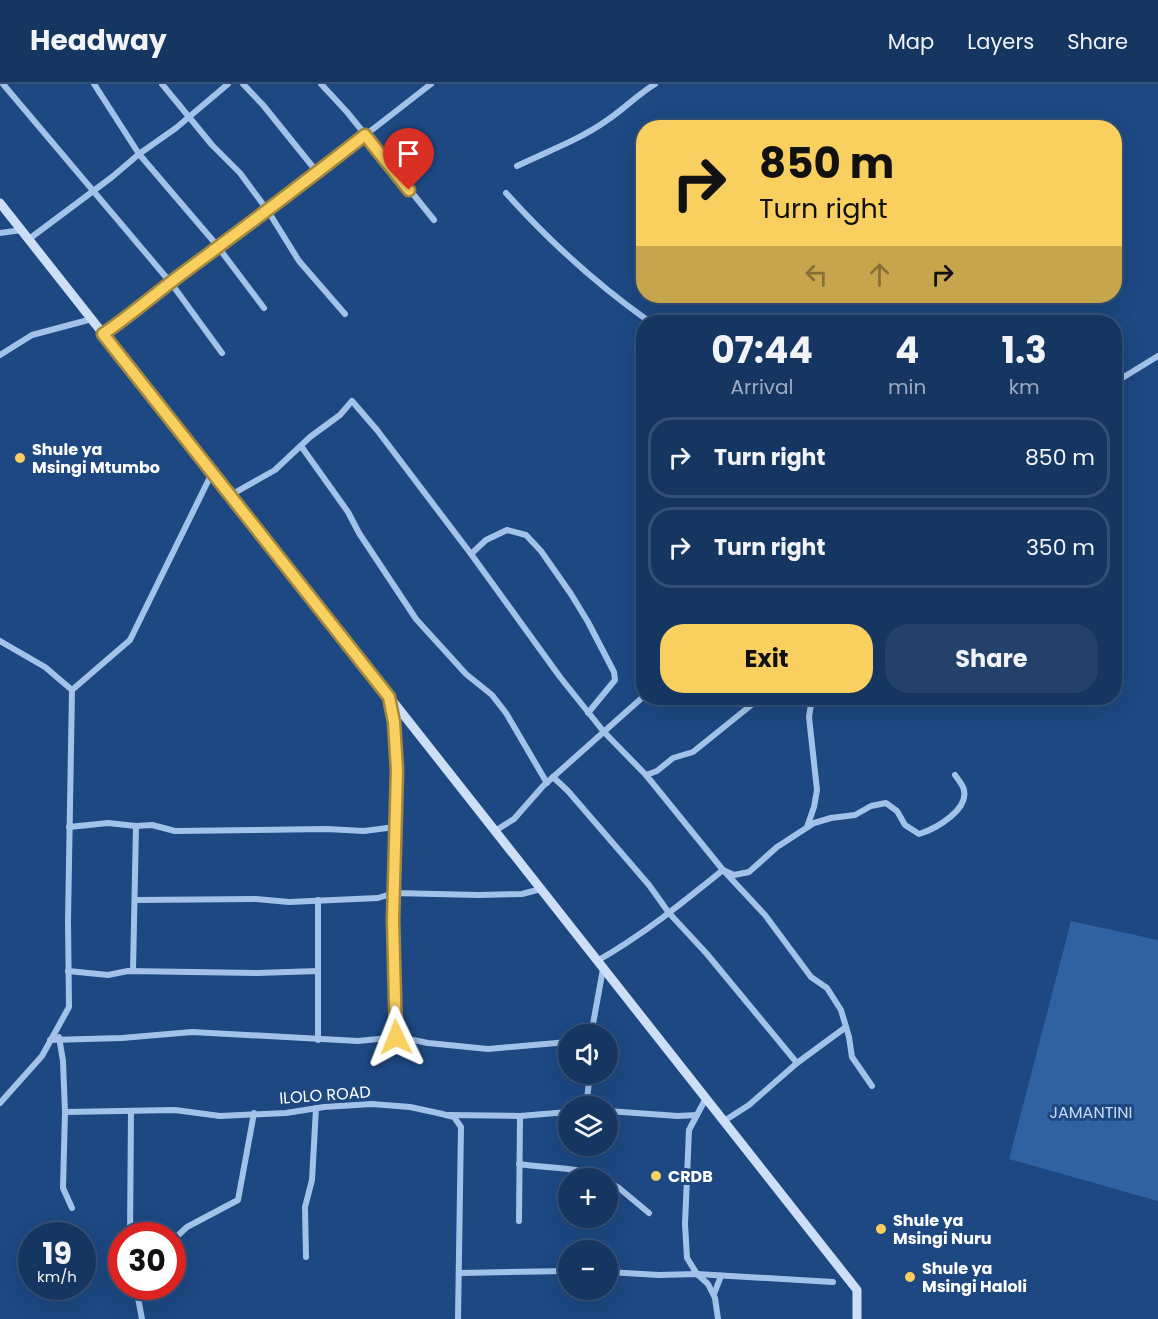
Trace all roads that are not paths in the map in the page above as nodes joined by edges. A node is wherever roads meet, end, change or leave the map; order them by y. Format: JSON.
{"nodes":[{"id":1,"x":3,"y":84,"type":"edge"},
{"id":2,"x":94,"y":84,"type":"edge"},
{"id":3,"x":162,"y":84,"type":"edge"},
{"id":4,"x":228,"y":84,"type":"edge"},
{"id":5,"x":243,"y":84,"type":"edge"},
{"id":6,"x":321,"y":84,"type":"edge"},
{"id":7,"x":431,"y":84,"type":"edge"},
{"id":8,"x":655,"y":84,"type":"edge"},
{"id":9,"x":190,"y":116,"type":"junction"},
{"id":10,"x":365,"y":135,"type":"junction"},
{"id":11,"x":139,"y":154,"type":"junction"},
{"id":12,"x":517,"y":166,"type":"dead end"},
{"id":13,"x":317,"y":172,"type":"junction"},
{"id":14,"x":93,"y":191,"type":"junction"},
{"id":15,"x":506,"y":194,"type":"dead end"},
{"id":16,"x":0,"y":203,"type":"edge"},
{"id":17,"x":268,"y":211,"type":"junction"},
{"id":18,"x":434,"y":220,"type":"dead end"},
{"id":19,"x":22,"y":230,"type":"junction"},
{"id":20,"x":0,"y":233,"type":"edge"},
{"id":21,"x":29,"y":239,"type":"junction"},
{"id":22,"x":219,"y":248,"type":"junction"},
{"id":23,"x":171,"y":283,"type":"junction"},
{"id":24,"x":264,"y":308,"type":"dead end"},
{"id":25,"x":345,"y":314,"type":"dead end"},
{"id":26,"x":640,"y":315,"type":"edge"},
{"id":27,"x":92,"y":319,"type":"junction"},
{"id":28,"x":103,"y":334,"type":"junction"},
{"id":29,"x":222,"y":353,"type":"dead end"},
{"id":30,"x":0,"y":355,"type":"edge"},
{"id":31,"x":1158,"y":356,"type":"edge"},
{"id":32,"x":1122,"y":378,"type":"edge"},
{"id":33,"x":301,"y":446,"type":"junction"},
{"id":34,"x":212,"y":473,"type":"junction"},
{"id":35,"x":230,"y":496,"type":"junction"},
{"id":36,"x":471,"y":554,"type":"junction"},
{"id":37,"x":0,"y":641,"type":"edge"},
{"id":38,"x":72,"y":690,"type":"junction"},
{"id":39,"x":389,"y":697,"type":"junction"},
{"id":40,"x":636,"y":703,"type":"edge"},
{"id":41,"x":751,"y":705,"type":"edge"},
{"id":42,"x":811,"y":705,"type":"edge"},
{"id":43,"x":588,"y":713,"type":"junction"},
{"id":44,"x":604,"y":732,"type":"junction"},
{"id":45,"x":646,"y":775,"type":"junction"},
{"id":46,"x":955,"y":775,"type":"dead end"},
{"id":47,"x":553,"y":777,"type":"junction"},
{"id":48,"x":547,"y":783,"type":"junction"},
{"id":49,"x":69,"y":826,"type":"junction"},
{"id":50,"x":136,"y":826,"type":"junction"},
{"id":51,"x":395,"y":827,"type":"junction"},
{"id":52,"x":807,"y":827,"type":"junction"},
{"id":53,"x":495,"y":831,"type":"junction"},
{"id":54,"x":723,"y":870,"type":"junction"},
{"id":55,"x":541,"y":889,"type":"junction"},
{"id":56,"x":394,"y":893,"type":"junction"},
{"id":57,"x":135,"y":900,"type":"junction"},
{"id":58,"x":318,"y":900,"type":"junction"},
{"id":59,"x":669,"y":913,"type":"junction"},
{"id":60,"x":600,"y":964,"type":"junction"},
{"id":61,"x":68,"y":971,"type":"junction"},
{"id":62,"x":133,"y":971,"type":"junction"},
{"id":63,"x":318,"y":971,"type":"junction"},
{"id":64,"x":592,"y":1024,"type":"edge"},
{"id":65,"x":846,"y":1027,"type":"junction"},
{"id":66,"x":57,"y":1028,"type":"junction"},
{"id":67,"x":396,"y":1037,"type":"junction"},
{"id":68,"x":50,"y":1040,"type":"junction"},
{"id":69,"x":59,"y":1040,"type":"junction"},
{"id":70,"x":318,"y":1040,"type":"junction"},
{"id":71,"x":558,"y":1043,"type":"edge"},
{"id":72,"x":797,"y":1063,"type":"junction"},
{"id":73,"x":872,"y":1086,"type":"dead end"},
{"id":74,"x":706,"y":1098,"type":"junction"},
{"id":75,"x":0,"y":1103,"type":"edge"},
{"id":76,"x":316,"y":1108,"type":"junction"},
{"id":77,"x":131,"y":1111,"type":"junction"},
{"id":78,"x":618,"y":1111,"type":"edge"},
{"id":79,"x":65,"y":1112,"type":"junction"},
{"id":80,"x":254,"y":1113,"type":"junction"},
{"id":81,"x":558,"y":1113,"type":"edge"},
{"id":82,"x":447,"y":1115,"type":"junction"},
{"id":83,"x":697,"y":1115,"type":"junction"},
{"id":84,"x":520,"y":1116,"type":"junction"},
{"id":85,"x":724,"y":1121,"type":"junction"},
{"id":86,"x":519,"y":1164,"type":"junction"},
{"id":87,"x":561,"y":1168,"type":"edge"},
{"id":88,"x":618,"y":1187,"type":"edge"},
{"id":89,"x":72,"y":1209,"type":"dead end"},
{"id":90,"x":649,"y":1213,"type":"dead end"},
{"id":91,"x":519,"y":1221,"type":"dead end"},
{"id":92,"x":130,"y":1222,"type":"edge"},
{"id":93,"x":186,"y":1228,"type":"edge"},
{"id":94,"x":306,"y":1257,"type":"dead end"},
{"id":95,"x":558,"y":1271,"type":"edge"},
{"id":96,"x":618,"y":1272,"type":"edge"},
{"id":97,"x":460,"y":1273,"type":"junction"},
{"id":98,"x":697,"y":1274,"type":"junction"},
{"id":99,"x":721,"y":1276,"type":"junction"},
{"id":100,"x":833,"y":1282,"type":"dead end"},
{"id":101,"x":714,"y":1294,"type":"junction"},
{"id":102,"x":138,"y":1300,"type":"edge"},
{"id":103,"x":142,"y":1319,"type":"edge"},
{"id":104,"x":458,"y":1319,"type":"edge"},
{"id":105,"x":718,"y":1319,"type":"edge"},
{"id":106,"x":857,"y":1319,"type":"edge"}],
"edges":[{"from":1,"to":14,"type":"street"},
{"from":2,"to":11,"type":"street"},
{"from":3,"to":9,"type":"street"},
{"from":4,"to":9,"type":"street"},
{"from":5,"to":13,"type":"street"},
{"from":6,"to":10,"type":"street"},
{"from":7,"to":10,"type":"street"},
{"from":8,"to":12,"type":"street"},
{"from":9,"to":11,"type":"street"},
{"from":9,"to":17,"type":"street"},
{"from":10,"to":13,"type":"street"},
{"from":10,"to":18,"type":"street"},
{"from":11,"to":14,"type":"street"},
{"from":11,"to":22,"type":"street"},
{"from":13,"to":17,"type":"street"},
{"from":14,"to":21,"type":"street"},
{"from":14,"to":23,"type":"street"},
{"from":15,"to":26,"type":"street"},
{"from":16,"to":19,"type":"street"},
{"from":17,"to":22,"type":"street"},
{"from":17,"to":25,"type":"street"},
{"from":19,"to":20,"type":"street"},
{"from":19,"to":21,"type":"street"},
{"from":21,"to":27,"type":"street"},
{"from":22,"to":23,"type":"street"},
{"from":22,"to":24,"type":"street"},
{"from":23,"to":28,"type":"street"},
{"from":23,"to":29,"type":"street"},
{"from":27,"to":28,"type":"street"},
{"from":27,"to":30,"type":"street"},
{"from":28,"to":34,"type":"street"},
{"from":31,"to":32,"type":"street"},
{"from":33,"to":35,"type":"street"},
{"from":33,"to":36,"type":"street"},
{"from":33,"to":48,"type":"street"},
{"from":34,"to":35,"type":"street"},
{"from":34,"to":38,"type":"street"},
{"from":35,"to":39,"type":"street"},
{"from":36,"to":43,"type":"street"},
{"from":36,"to":43,"type":"street"},
{"from":37,"to":38,"type":"street"},
{"from":38,"to":49,"type":"street"},
{"from":39,"to":51,"type":"street"},
{"from":39,"to":53,"type":"street"},
{"from":40,"to":44,"type":"street"},
{"from":41,"to":45,"type":"street"},
{"from":42,"to":52,"type":"street"},
{"from":43,"to":44,"type":"street"},
{"from":44,"to":45,"type":"street"},
{"from":44,"to":47,"type":"street"},
{"from":45,"to":54,"type":"street"},
{"from":46,"to":52,"type":"street"},
{"from":47,"to":48,"type":"street"},
{"from":47,"to":59,"type":"street"},
{"from":48,"to":53,"type":"street"},
{"from":49,"to":50,"type":"street"},
{"from":49,"to":61,"type":"street"},
{"from":50,"to":51,"type":"street"},
{"from":50,"to":57,"type":"street"},
{"from":51,"to":56,"type":"street"},
{"from":52,"to":54,"type":"street"},
{"from":53,"to":55,"type":"street"},
{"from":54,"to":59,"type":"street"},
{"from":54,"to":65,"type":"street"},
{"from":55,"to":56,"type":"street"},
{"from":55,"to":60,"type":"street"},
{"from":56,"to":58,"type":"street"},
{"from":56,"to":67,"type":"street"},
{"from":57,"to":58,"type":"street"},
{"from":57,"to":62,"type":"street"},
{"from":58,"to":63,"type":"street"},
{"from":59,"to":60,"type":"street"},
{"from":59,"to":72,"type":"street"},
{"from":60,"to":64,"type":"street"},
{"from":60,"to":74,"type":"street"},
{"from":61,"to":62,"type":"street"},
{"from":61,"to":66,"type":"street"},
{"from":62,"to":63,"type":"street"},
{"from":63,"to":70,"type":"street"},
{"from":65,"to":72,"type":"street"},
{"from":65,"to":73,"type":"street"},
{"from":66,"to":68,"type":"street"},
{"from":66,"to":69,"type":"street"},
{"from":67,"to":70,"type":"street"},
{"from":67,"to":71,"type":"street"},
{"from":68,"to":69,"type":"street"},
{"from":68,"to":75,"type":"street"},
{"from":69,"to":70,"type":"street"},
{"from":69,"to":79,"type":"street"},
{"from":72,"to":85,"type":"street"},
{"from":74,"to":83,"type":"street"},
{"from":74,"to":85,"type":"street"},
{"from":76,"to":80,"type":"street","name":"ILOLO ROAD"},
{"from":76,"to":82,"type":"street","name":"ILOLO ROAD"},
{"from":76,"to":94,"type":"street"},
{"from":77,"to":79,"type":"street","name":"ILOLO ROAD"},
{"from":77,"to":80,"type":"street","name":"ILOLO ROAD"},
{"from":77,"to":92,"type":"street"},
{"from":78,"to":83,"type":"street"},
{"from":79,"to":89,"type":"street"},
{"from":80,"to":93,"type":"street"},
{"from":81,"to":84,"type":"street","name":"ILOLO ROAD"},
{"from":82,"to":84,"type":"street","name":"ILOLO ROAD"},
{"from":82,"to":97,"type":"street"},
{"from":83,"to":98,"type":"street"},
{"from":84,"to":86,"type":"street"},
{"from":85,"to":106,"type":"street"},
{"from":86,"to":87,"type":"street"},
{"from":86,"to":91,"type":"street"},
{"from":88,"to":90,"type":"street"},
{"from":95,"to":97,"type":"street"},
{"from":96,"to":98,"type":"street"},
{"from":97,"to":104,"type":"street"},
{"from":98,"to":99,"type":"street"},
{"from":98,"to":101,"type":"street"},
{"from":99,"to":100,"type":"street"},
{"from":99,"to":101,"type":"street"},
{"from":101,"to":105,"type":"street"},
{"from":102,"to":103,"type":"street"}]}
